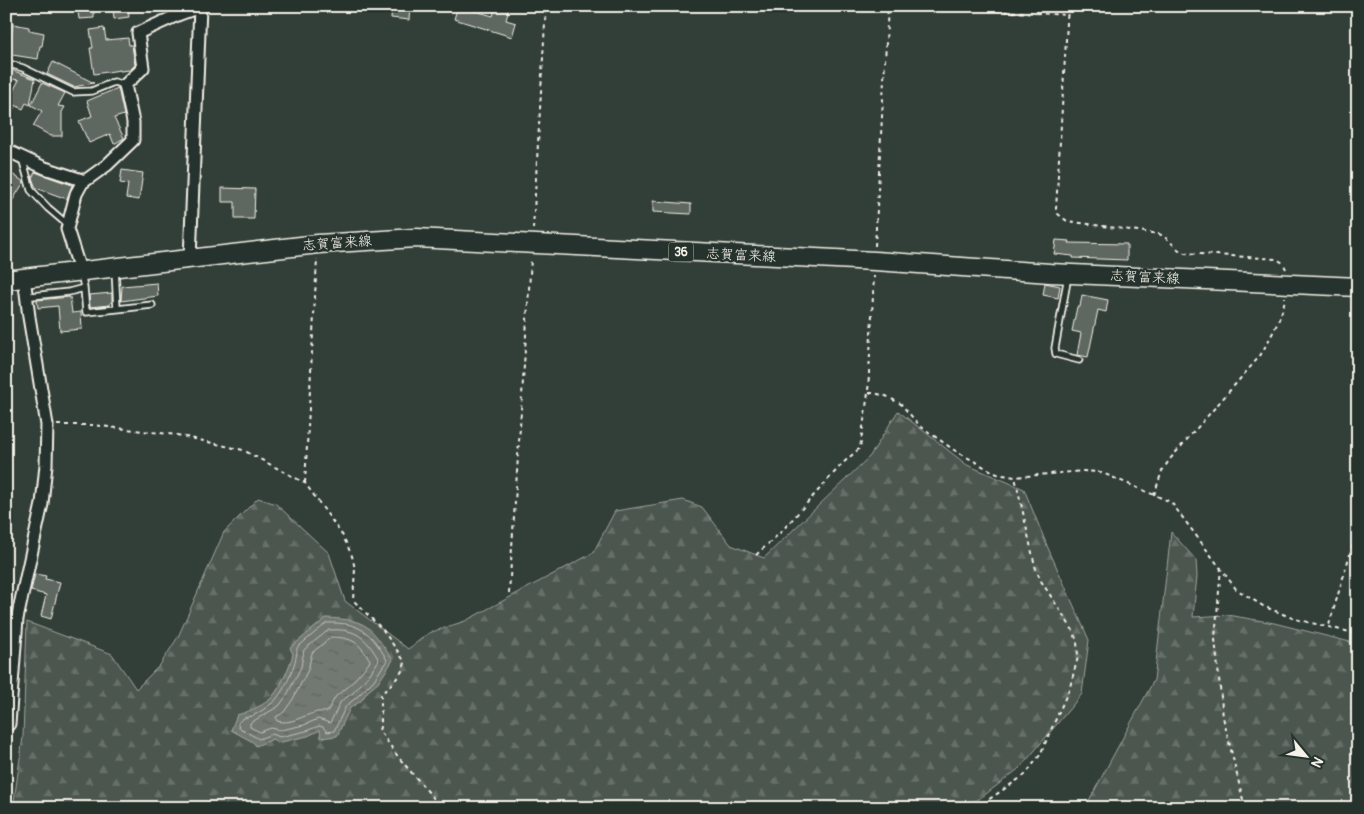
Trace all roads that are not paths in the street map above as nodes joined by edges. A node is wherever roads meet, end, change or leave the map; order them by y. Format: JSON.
{"nodes":[{"id":1,"x":201,"y":7,"type":"edge"},
{"id":2,"x":6,"y":63,"type":"edge"},
{"id":3,"x":125,"y":84,"type":"junction"},
{"id":4,"x":6,"y":150,"type":"edge"},
{"id":5,"x":22,"y":158,"type":"junction"},
{"id":6,"x":86,"y":181,"type":"junction"},
{"id":7,"x":68,"y":225,"type":"junction"},
{"id":8,"x":190,"y":259,"type":"junction"},
{"id":9,"x":115,"y":267,"type":"junction"},
{"id":10,"x":80,"y":270,"type":"junction"},
{"id":11,"x":1068,"y":274,"type":"junction"},
{"id":12,"x":24,"y":277,"type":"junction"},
{"id":13,"x":6,"y":280,"type":"edge"},
{"id":14,"x":1358,"y":287,"type":"edge"},
{"id":15,"x":84,"y":288,"type":"junction"},
{"id":16,"x":32,"y":296,"type":"dead end"},
{"id":17,"x":152,"y":305,"type":"dead end"},
{"id":18,"x":117,"y":309,"type":"junction"},
{"id":19,"x":1079,"y":360,"type":"dead end"},
{"id":20,"x":9,"y":724,"type":"road end"}],
"edges":[{"from":1,"to":3,"type":"street"},
{"from":1,"to":8,"type":"street"},
{"from":2,"to":3,"type":"lane"},
{"from":3,"to":6,"type":"street"},
{"from":4,"to":5,"type":"street"},
{"from":5,"to":6,"type":"street"},
{"from":5,"to":7,"type":"lane"},
{"from":6,"to":7,"type":"street"},
{"from":7,"to":10,"type":"street"},
{"from":8,"to":9,"type":"main road","name":"志賀富来線","number":"36"},
{"from":8,"to":11,"type":"main road","name":"志賀富来線","number":"36"},
{"from":9,"to":10,"type":"main road","name":"志賀富来線","number":"36"},
{"from":9,"to":18,"type":"lane"},
{"from":10,"to":12,"type":"main road","name":"志賀富来線","number":"36"},
{"from":10,"to":15,"type":"lane"},
{"from":11,"to":14,"type":"main road","name":"志賀富来線","number":"36"},
{"from":11,"to":19,"type":"lane"},
{"from":12,"to":13,"type":"main road","name":"志賀富来線","number":"36"},
{"from":12,"to":20,"type":"street"},
{"from":15,"to":16,"type":"lane"},
{"from":15,"to":18,"type":"lane"},
{"from":17,"to":18,"type":"lane"}]}
